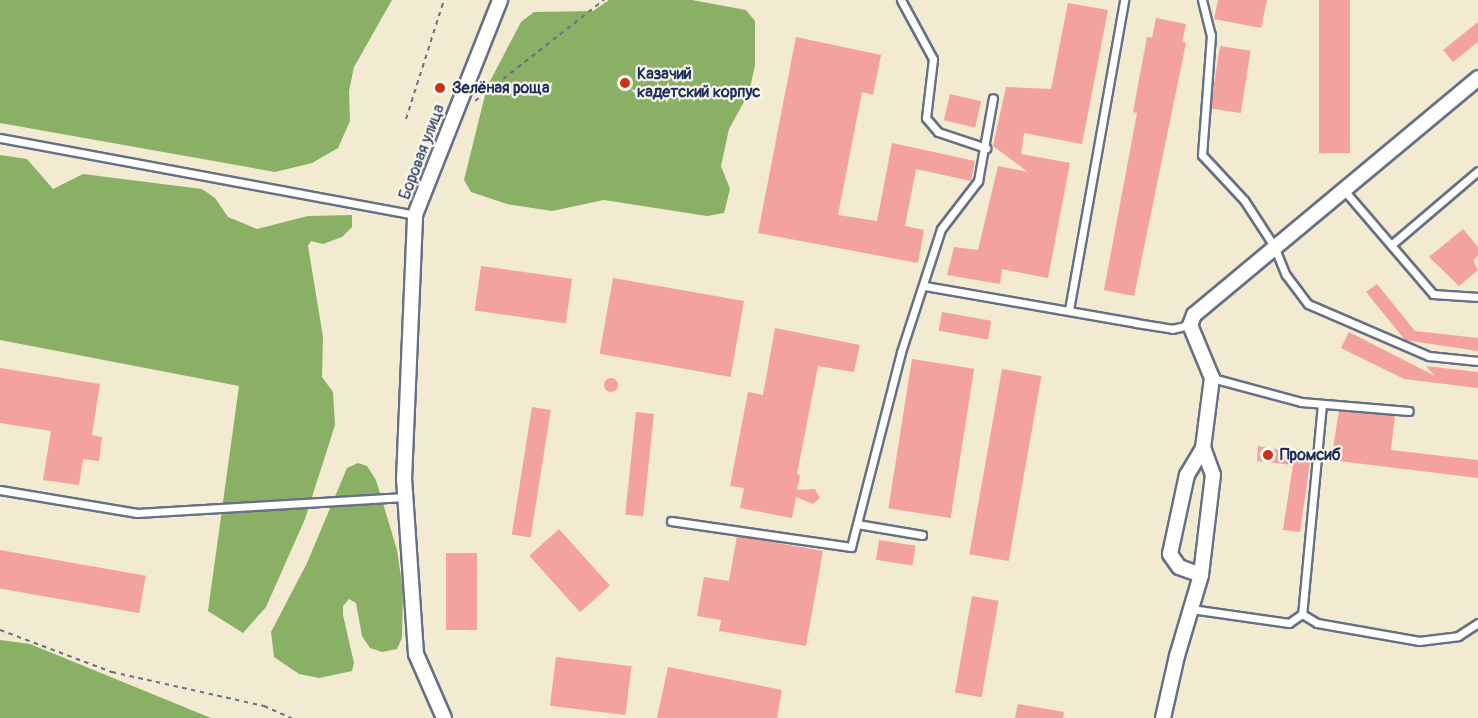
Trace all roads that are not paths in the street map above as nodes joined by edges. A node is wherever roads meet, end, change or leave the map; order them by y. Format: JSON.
{"nodes":[{"id":1,"x":500,"y":0,"type":"edge"},
{"id":2,"x":901,"y":0,"type":"edge"},
{"id":3,"x":1124,"y":0,"type":"edge"},
{"id":4,"x":1202,"y":0,"type":"edge"},
{"id":5,"x":1478,"y":78,"type":"edge"},
{"id":6,"x":993,"y":98,"type":"dead end"},
{"id":7,"x":0,"y":138,"type":"edge"},
{"id":8,"x":986,"y":148,"type":"junction"},
{"id":9,"x":1478,"y":171,"type":"edge"},
{"id":10,"x":1343,"y":189,"type":"junction"},
{"id":11,"x":416,"y":215,"type":"junction"},
{"id":12,"x":1391,"y":245,"type":"junction"},
{"id":13,"x":1274,"y":246,"type":"junction"},
{"id":14,"x":925,"y":286,"type":"junction"},
{"id":15,"x":1478,"y":297,"type":"edge"},
{"id":16,"x":1069,"y":310,"type":"junction"},
{"id":17,"x":1190,"y":325,"type":"junction"},
{"id":18,"x":1478,"y":361,"type":"edge"},
{"id":19,"x":1212,"y":378,"type":"junction"},
{"id":20,"x":1322,"y":404,"type":"junction"},
{"id":21,"x":1409,"y":411,"type":"dead end"},
{"id":22,"x":1203,"y":448,"type":"junction"},
{"id":23,"x":0,"y":490,"type":"edge"},
{"id":24,"x":405,"y":497,"type":"junction"},
{"id":25,"x":670,"y":521,"type":"dead end"},
{"id":26,"x":857,"y":524,"type":"junction"},
{"id":27,"x":922,"y":535,"type":"dead end"},
{"id":28,"x":1201,"y":575,"type":"junction"},
{"id":29,"x":1191,"y":609,"type":"junction"},
{"id":30,"x":1302,"y":614,"type":"junction"},
{"id":31,"x":1478,"y":623,"type":"edge"},
{"id":32,"x":444,"y":718,"type":"edge"},
{"id":33,"x":1163,"y":718,"type":"edge"}],
"edges":[{"from":1,"to":11,"type":"street","name":"Боровая улица"},
{"from":2,"to":8,"type":"lane"},
{"from":3,"to":16,"type":"lane"},
{"from":4,"to":13,"type":"lane"},
{"from":5,"to":10,"type":"street"},
{"from":6,"to":8,"type":"lane"},
{"from":7,"to":11,"type":"lane"},
{"from":8,"to":14,"type":"lane"},
{"from":9,"to":12,"type":"lane"},
{"from":10,"to":12,"type":"lane"},
{"from":10,"to":13,"type":"street"},
{"from":11,"to":24,"type":"street","name":"Боровая улица"},
{"from":12,"to":15,"type":"lane"},
{"from":13,"to":17,"type":"street"},
{"from":13,"to":18,"type":"lane"},
{"from":14,"to":16,"type":"lane"},
{"from":14,"to":26,"type":"lane"},
{"from":16,"to":17,"type":"lane"},
{"from":17,"to":19,"type":"street"},
{"from":19,"to":20,"type":"lane"},
{"from":19,"to":22,"type":"street"},
{"from":20,"to":21,"type":"lane"},
{"from":20,"to":30,"type":"lane"},
{"from":22,"to":28,"type":"street"},
{"from":22,"to":28,"type":"street"},
{"from":23,"to":24,"type":"lane"},
{"from":24,"to":32,"type":"street","name":"Боровая улица"},
{"from":25,"to":26,"type":"lane"},
{"from":26,"to":27,"type":"lane"},
{"from":28,"to":29,"type":"street"},
{"from":29,"to":30,"type":"lane"},
{"from":29,"to":33,"type":"street"},
{"from":30,"to":31,"type":"lane"}]}
